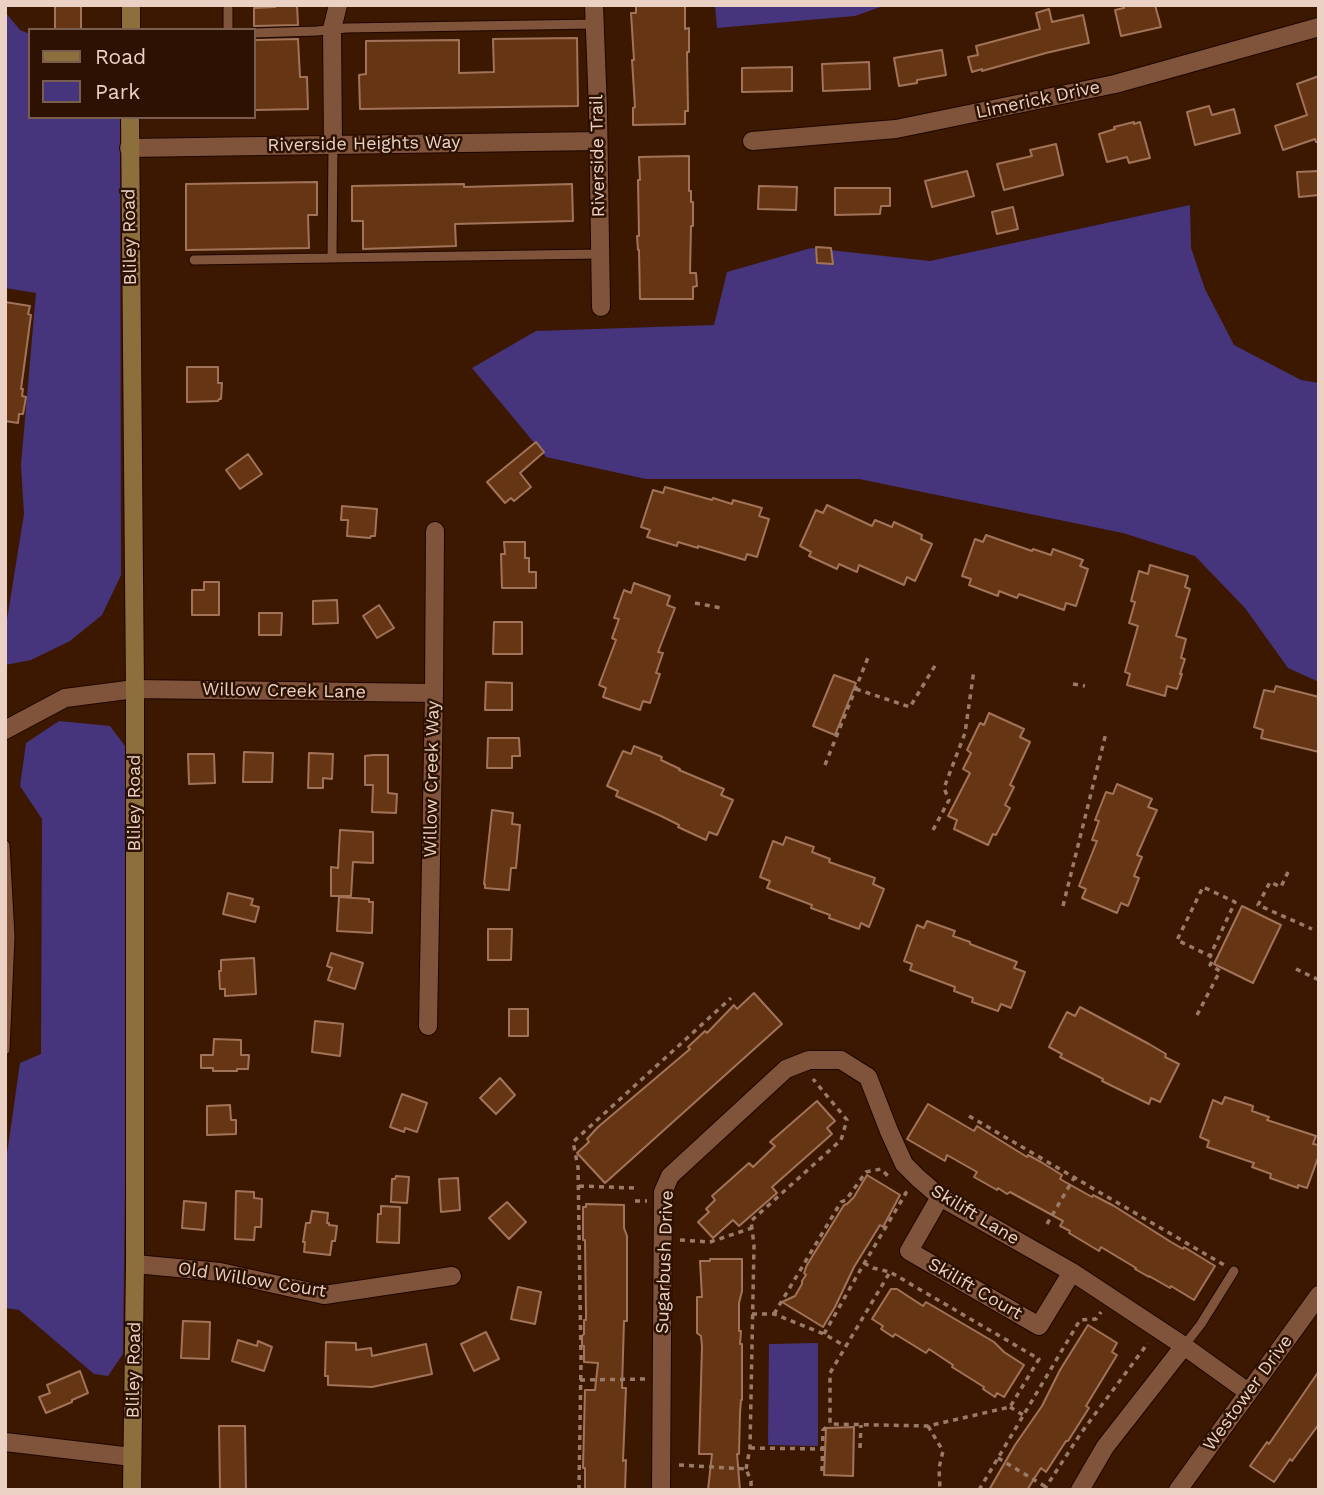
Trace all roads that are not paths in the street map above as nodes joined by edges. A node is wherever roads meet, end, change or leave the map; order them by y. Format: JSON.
{"nodes":[{"id":1,"x":131,"y":5,"type":"edge"},
{"id":2,"x":228,"y":5,"type":"edge"},
{"id":3,"x":338,"y":5,"type":"edge"},
{"id":4,"x":594,"y":5,"type":"edge"},
{"id":5,"x":594,"y":24,"type":"junction"},
{"id":6,"x":1319,"y":27,"type":"edge"},
{"id":7,"x":131,"y":28,"type":"edge"},
{"id":8,"x":228,"y":28,"type":"edge"},
{"id":9,"x":332,"y":29,"type":"junction"},
{"id":10,"x":256,"y":33,"type":"edge"},
{"id":11,"x":130,"y":119,"type":"edge"},
{"id":12,"x":598,"y":141,"type":"junction"},
{"id":13,"x":752,"y":141,"type":"dead end"},
{"id":14,"x":332,"y":144,"type":"junction"},
{"id":15,"x":129,"y":148,"type":"junction"},
{"id":16,"x":600,"y":254,"type":"junction"},
{"id":17,"x":332,"y":258,"type":"junction"},
{"id":18,"x":194,"y":260,"type":"dead end"},
{"id":19,"x":601,"y":307,"type":"dead end"},
{"id":20,"x":435,"y":531,"type":"dead end"},
{"id":21,"x":135,"y":689,"type":"junction"},
{"id":22,"x":434,"y":694,"type":"junction"},
{"id":23,"x":5,"y":730,"type":"edge"},
{"id":24,"x":5,"y":845,"type":"edge"},
{"id":25,"x":8,"y":937,"type":"edge"},
{"id":26,"x":428,"y":1026,"type":"dead end"},
{"id":27,"x":5,"y":1050,"type":"edge"},
{"id":28,"x":809,"y":1060,"type":"joint"},
{"id":29,"x":940,"y":1197,"type":"junction"},
{"id":30,"x":135,"y":1264,"type":"junction"},
{"id":31,"x":1230,"y":1268,"type":"road end"},
{"id":32,"x":1072,"y":1272,"type":"junction"},
{"id":33,"x":452,"y":1276,"type":"dead end"},
{"id":34,"x":1319,"y":1295,"type":"edge"},
{"id":35,"x":1184,"y":1346,"type":"junction"},
{"id":36,"x":1248,"y":1392,"type":"junction"},
{"id":37,"x":5,"y":1442,"type":"edge"},
{"id":38,"x":132,"y":1457,"type":"junction"},
{"id":39,"x":132,"y":1490,"type":"edge"},
{"id":40,"x":661,"y":1490,"type":"edge"},
{"id":41,"x":1080,"y":1490,"type":"edge"},
{"id":42,"x":1178,"y":1490,"type":"edge"}],
"edges":[{"from":1,"to":7,"type":"street"},
{"from":2,"to":8,"type":"lane"},
{"from":3,"to":9,"type":"street"},
{"from":4,"to":5,"type":"street","name":"Riverside Trail"},
{"from":5,"to":9,"type":"lane"},
{"from":5,"to":12,"type":"street","name":"Riverside Trail"},
{"from":6,"to":13,"type":"street","name":"Limerick Drive"},
{"from":9,"to":10,"type":"lane"},
{"from":9,"to":14,"type":"street"},
{"from":11,"to":15,"type":"street","name":"Bliley Road"},
{"from":12,"to":14,"type":"street","name":"Riverside Heights Way"},
{"from":12,"to":16,"type":"street","name":"Riverside Trail"},
{"from":14,"to":15,"type":"street","name":"Riverside Heights Way"},
{"from":14,"to":17,"type":"lane"},
{"from":15,"to":21,"type":"street","name":"Bliley Road"},
{"from":16,"to":17,"type":"lane"},
{"from":16,"to":19,"type":"street","name":"Riverside Trail"},
{"from":17,"to":18,"type":"lane"},
{"from":20,"to":22,"type":"street","name":"Willow Creek Way"},
{"from":21,"to":22,"type":"street","name":"Willow Creek Lane"},
{"from":21,"to":23,"type":"street","name":"Willow Creek Lane"},
{"from":21,"to":30,"type":"street","name":"Bliley Road"},
{"from":22,"to":26,"type":"street","name":"Willow Creek Way"},
{"from":24,"to":25,"type":"lane"},
{"from":25,"to":27,"type":"lane"},
{"from":28,"to":29,"type":"street","name":"Skilift Lane"},
{"from":28,"to":40,"type":"street","name":"Sugarbush Drive"},
{"from":29,"to":32,"type":"street","name":"Skilift Lane"},
{"from":29,"to":32,"type":"street","name":"Skilift Court"},
{"from":30,"to":33,"type":"street","name":"Old Willow Court"},
{"from":30,"to":38,"type":"street","name":"Bliley Road"},
{"from":31,"to":35,"type":"lane"},
{"from":32,"to":35,"type":"street","name":"Skilift Lane"},
{"from":34,"to":36,"type":"street","name":"Westower Drive"},
{"from":35,"to":36,"type":"street","name":"Skilift Lane"},
{"from":35,"to":41,"type":"street"},
{"from":36,"to":42,"type":"street","name":"Westower Drive"},
{"from":37,"to":38,"type":"street"},
{"from":38,"to":39,"type":"street","name":"Bliley Road"}]}
